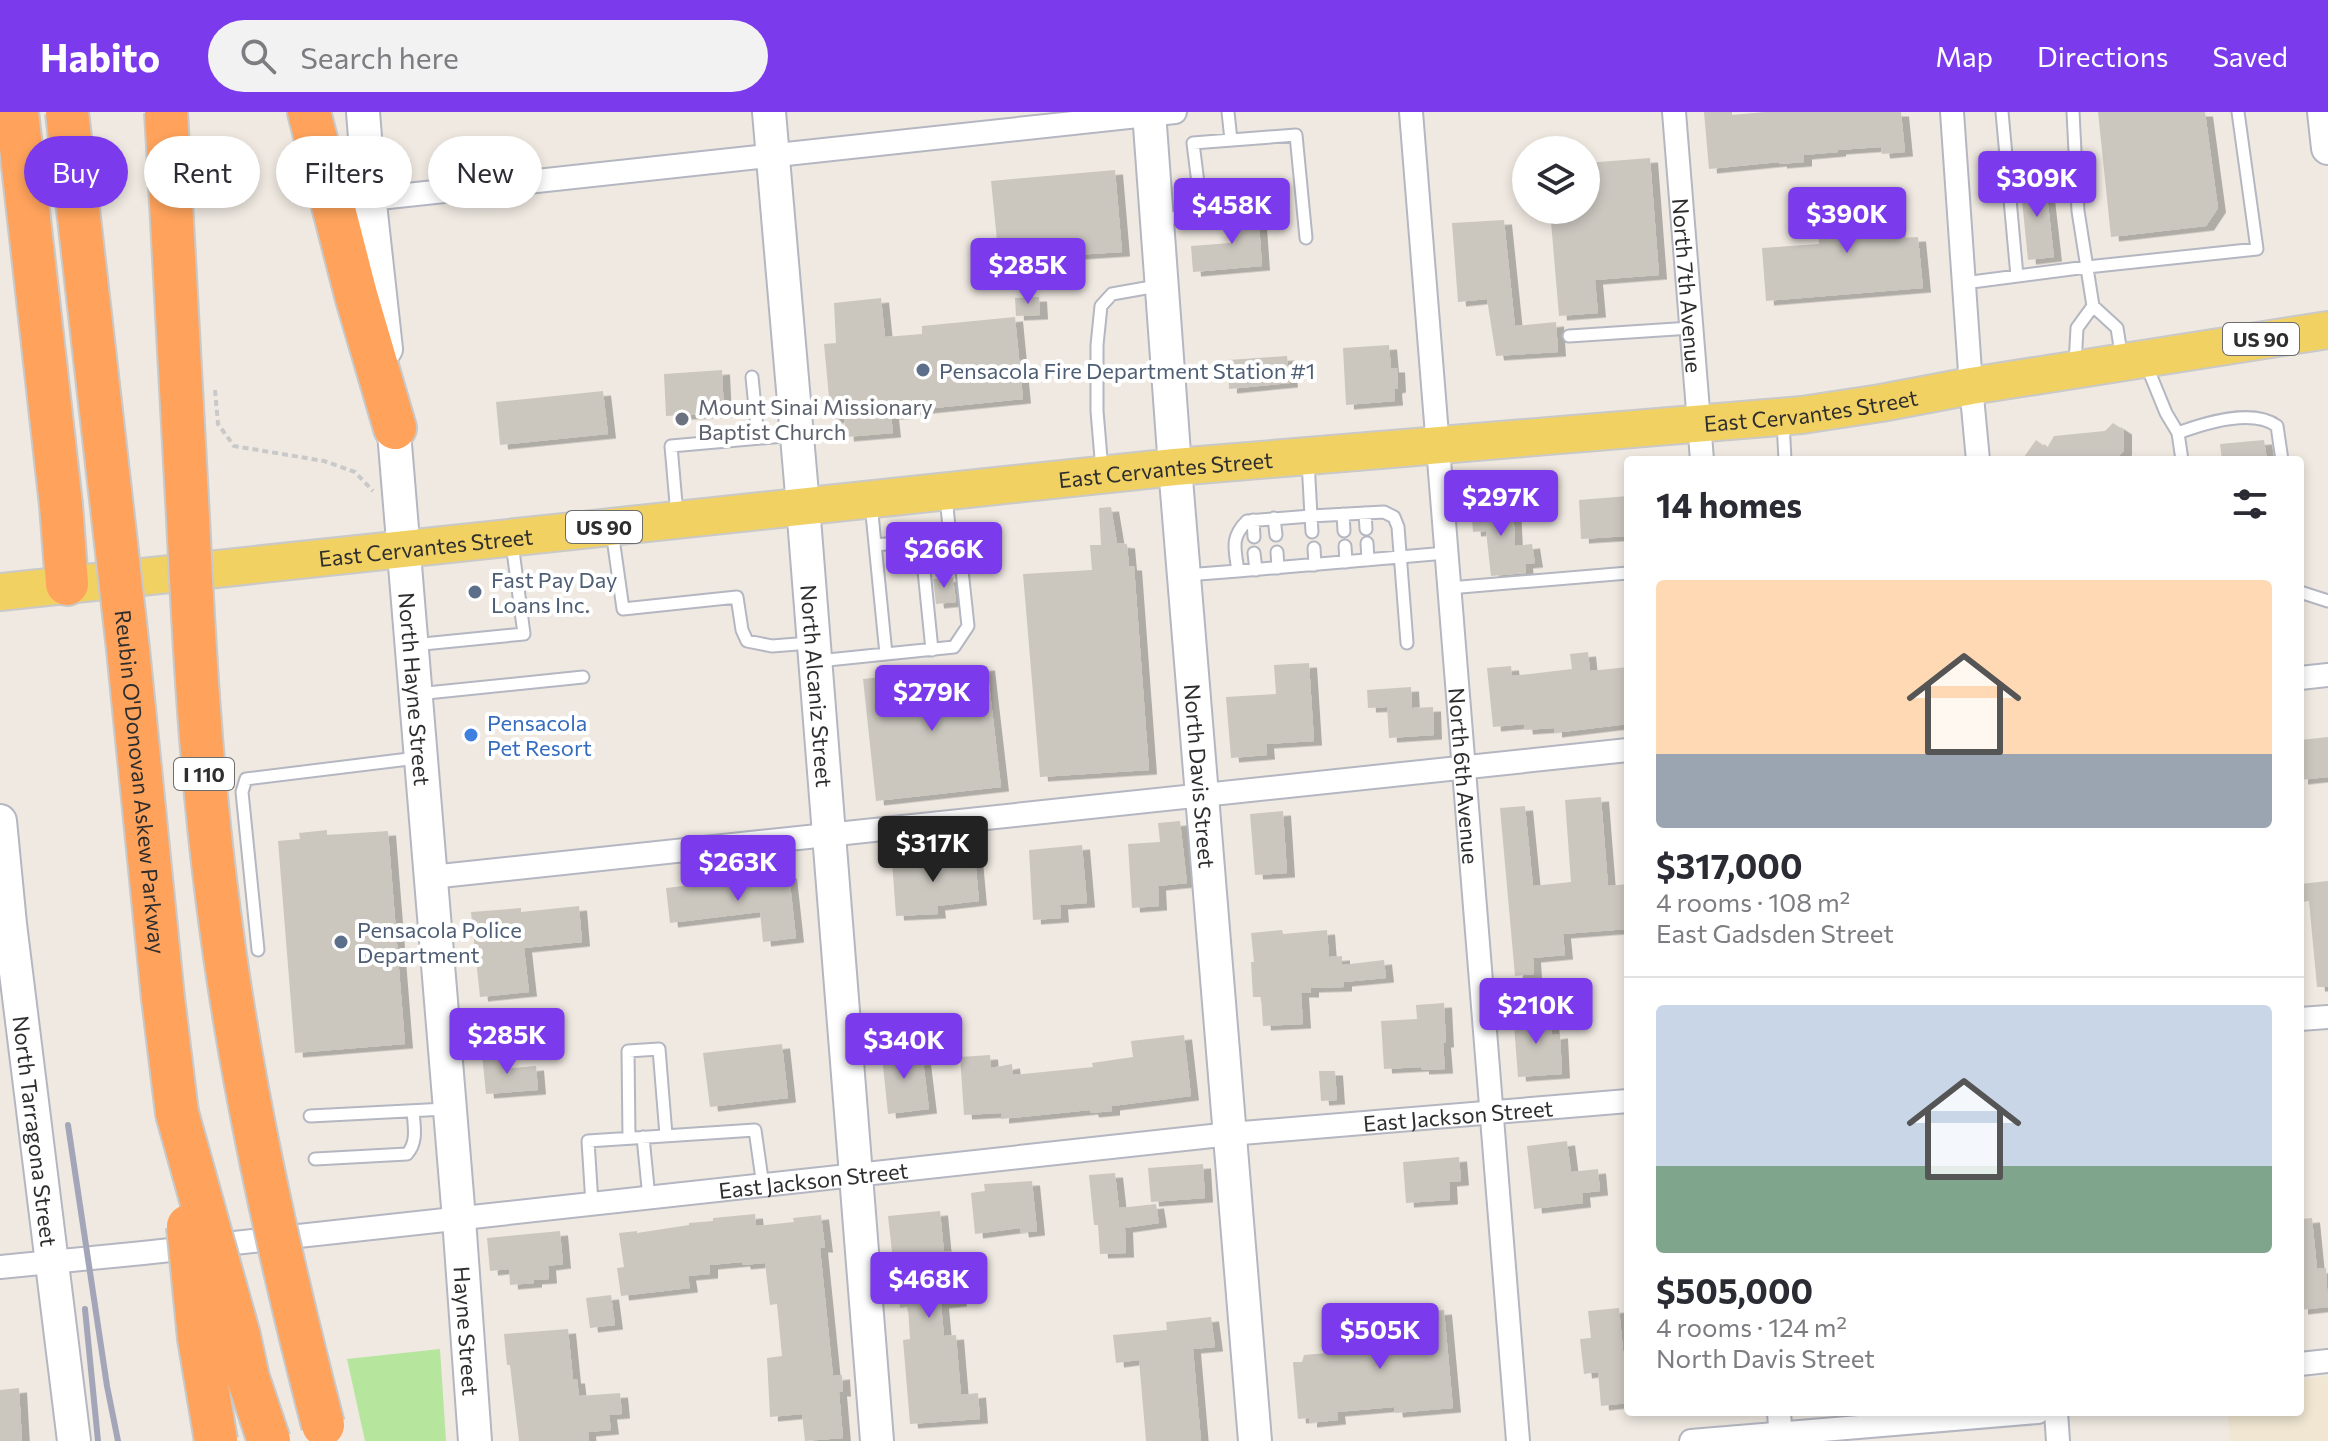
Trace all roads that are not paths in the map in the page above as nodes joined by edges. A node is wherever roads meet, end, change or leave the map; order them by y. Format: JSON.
{"nodes":[{"id":1,"x":17,"y":112,"type":"edge"},
{"id":2,"x":67,"y":112,"type":"edge"},
{"id":3,"x":166,"y":112,"type":"edge"},
{"id":4,"x":309,"y":112,"type":"edge"},
{"id":5,"x":363,"y":112,"type":"edge"},
{"id":6,"x":769,"y":112,"type":"edge"},
{"id":7,"x":1228,"y":112,"type":"edge"},
{"id":8,"x":1411,"y":112,"type":"edge"},
{"id":9,"x":1674,"y":112,"type":"edge"},
{"id":10,"x":1952,"y":112,"type":"edge"},
{"id":11,"x":2002,"y":112,"type":"edge"},
{"id":12,"x":2073,"y":112,"type":"edge"},
{"id":13,"x":2238,"y":112,"type":"edge"},
{"id":14,"x":2324,"y":112,"type":"edge"},
{"id":15,"x":1158,"y":113,"type":"edge"},
{"id":16,"x":365,"y":136,"type":"edge"},
{"id":17,"x":1231,"y":140,"type":"junction"},
{"id":18,"x":2328,"y":148,"type":"edge"},
{"id":19,"x":772,"y":154,"type":"junction"},
{"id":20,"x":412,"y":194,"type":"edge"},
{"id":21,"x":371,"y":208,"type":"edge"},
{"id":22,"x":1157,"y":219,"type":"junction"},
{"id":23,"x":1306,"y":238,"type":"dead end"},
{"id":24,"x":2087,"y":267,"type":"junction"},
{"id":25,"x":2017,"y":276,"type":"junction"},
{"id":26,"x":1964,"y":283,"type":"junction"},
{"id":27,"x":1162,"y":285,"type":"junction"},
{"id":28,"x":2093,"y":306,"type":"junction"},
{"id":29,"x":1691,"y":328,"type":"junction"},
{"id":30,"x":2328,"y":330,"type":"edge"},
{"id":31,"x":1569,"y":336,"type":"dead end"},
{"id":32,"x":2133,"y":360,"type":"junction"},
{"id":33,"x":2074,"y":369,"type":"junction"},
{"id":34,"x":752,"y":377,"type":"dead end"},
{"id":35,"x":1971,"y":386,"type":"junction"},
{"id":36,"x":1783,"y":417,"type":"junction"},
{"id":37,"x":395,"y":428,"type":"junction"},
{"id":38,"x":2178,"y":433,"type":"junction"},
{"id":39,"x":796,"y":435,"type":"junction"},
{"id":40,"x":758,"y":438,"type":"junction"},
{"id":41,"x":1701,"y":442,"type":"edge"},
{"id":42,"x":1437,"y":446,"type":"junction"},
{"id":43,"x":1308,"y":456,"type":"junction"},
{"id":44,"x":1785,"y":456,"type":"edge"},
{"id":45,"x":1978,"y":456,"type":"edge"},
{"id":46,"x":2181,"y":456,"type":"edge"},
{"id":47,"x":2281,"y":456,"type":"edge"},
{"id":48,"x":1175,"y":467,"type":"junction"},
{"id":49,"x":1102,"y":475,"type":"junction"},
{"id":50,"x":945,"y":491,"type":"junction"},
{"id":51,"x":871,"y":499,"type":"junction"},
{"id":52,"x":803,"y":506,"type":"junction"},
{"id":53,"x":1365,"y":513,"type":"junction"},
{"id":54,"x":1343,"y":514,"type":"junction"},
{"id":55,"x":1311,"y":516,"type":"junction"},
{"id":56,"x":1274,"y":518,"type":"junction"},
{"id":57,"x":677,"y":519,"type":"junction"},
{"id":58,"x":1253,"y":520,"type":"junction"},
{"id":59,"x":611,"y":526,"type":"junction"},
{"id":60,"x":1366,"y":529,"type":"dead end"},
{"id":61,"x":1344,"y":531,"type":"dead end"},
{"id":62,"x":1312,"y":532,"type":"dead end"},
{"id":63,"x":1276,"y":535,"type":"dead end"},
{"id":64,"x":511,"y":537,"type":"junction"},
{"id":65,"x":1254,"y":537,"type":"dead end"},
{"id":66,"x":950,"y":538,"type":"junction"},
{"id":67,"x":921,"y":541,"type":"junction"},
{"id":68,"x":1367,"y":543,"type":"dead end"},
{"id":69,"x":875,"y":545,"type":"junction"},
{"id":70,"x":1345,"y":546,"type":"dead end"},
{"id":71,"x":405,"y":548,"type":"junction"},
{"id":72,"x":1314,"y":548,"type":"dead end"},
{"id":73,"x":1277,"y":552,"type":"dead end"},
{"id":74,"x":1254,"y":553,"type":"dead end"},
{"id":75,"x":1446,"y":553,"type":"junction"},
{"id":76,"x":1399,"y":557,"type":"junction"},
{"id":77,"x":1368,"y":560,"type":"junction"},
{"id":78,"x":1346,"y":562,"type":"junction"},
{"id":79,"x":1315,"y":565,"type":"junction"},
{"id":80,"x":1278,"y":568,"type":"junction"},
{"id":81,"x":1256,"y":570,"type":"junction"},
{"id":82,"x":1238,"y":571,"type":"junction"},
{"id":83,"x":1624,"y":573,"type":"edge"},
{"id":84,"x":1184,"y":575,"type":"junction"},
{"id":85,"x":67,"y":584,"type":"junction"},
{"id":86,"x":1449,"y":588,"type":"junction"},
{"id":87,"x":13,"y":591,"type":"edge"},
{"id":88,"x":2304,"y":593,"type":"edge"},
{"id":89,"x":2328,"y":601,"type":"edge"},
{"id":90,"x":1407,"y":643,"type":"dead end"},
{"id":91,"x":413,"y":645,"type":"junction"},
{"id":92,"x":932,"y":650,"type":"junction"},
{"id":93,"x":814,"y":652,"type":"junction"},
{"id":94,"x":886,"y":654,"type":"junction"},
{"id":95,"x":2328,"y":675,"type":"edge"},
{"id":96,"x":583,"y":677,"type":"dead end"},
{"id":97,"x":2304,"y":678,"type":"edge"},
{"id":98,"x":417,"y":694,"type":"junction"},
{"id":99,"x":1624,"y":750,"type":"edge"},
{"id":100,"x":421,"y":757,"type":"junction"},
{"id":101,"x":1464,"y":767,"type":"junction"},
{"id":102,"x":1202,"y":795,"type":"junction"},
{"id":103,"x":0,"y":821,"type":"edge"},
{"id":104,"x":829,"y":835,"type":"junction"},
{"id":105,"x":431,"y":877,"type":"junction"},
{"id":106,"x":5,"y":925,"type":"edge"},
{"id":107,"x":258,"y":950,"type":"dead end"},
{"id":108,"x":2328,"y":1017,"type":"edge"},
{"id":109,"x":2304,"y":1019,"type":"edge"},
{"id":110,"x":1624,"y":1101,"type":"edge"},
{"id":111,"x":450,"y":1109,"type":"junction"},
{"id":112,"x":413,"y":1111,"type":"junction"},
{"id":113,"x":1491,"y":1112,"type":"junction"},
{"id":114,"x":177,"y":1113,"type":"junction"},
{"id":115,"x":310,"y":1116,"type":"dead end"},
{"id":116,"x":1230,"y":1134,"type":"junction"},
{"id":117,"x":666,"y":1135,"type":"junction"},
{"id":118,"x":643,"y":1137,"type":"junction"},
{"id":119,"x":629,"y":1138,"type":"junction"},
{"id":120,"x":315,"y":1159,"type":"dead end"},
{"id":121,"x":856,"y":1175,"type":"junction"},
{"id":122,"x":763,"y":1186,"type":"junction"},
{"id":123,"x":649,"y":1198,"type":"junction"},
{"id":124,"x":592,"y":1204,"type":"junction"},
{"id":125,"x":459,"y":1219,"type":"junction"},
{"id":126,"x":52,"y":1261,"type":"junction"},
{"id":127,"x":0,"y":1267,"type":"edge"},
{"id":128,"x":2328,"y":1361,"type":"edge"},
{"id":129,"x":2304,"y":1364,"type":"edge"},
{"id":130,"x":1978,"y":1416,"type":"edge"},
{"id":131,"x":2056,"y":1416,"type":"edge"},
{"id":132,"x":1781,"y":1429,"type":"edge"},
{"id":133,"x":327,"y":1436,"type":"edge"},
{"id":134,"x":74,"y":1441,"type":"edge"},
{"id":135,"x":216,"y":1441,"type":"edge"},
{"id":136,"x":269,"y":1441,"type":"edge"},
{"id":137,"x":475,"y":1441,"type":"edge"},
{"id":138,"x":877,"y":1441,"type":"edge"},
{"id":139,"x":1255,"y":1441,"type":"edge"},
{"id":140,"x":1518,"y":1441,"type":"edge"},
{"id":141,"x":1691,"y":1441,"type":"edge"},
{"id":142,"x":2058,"y":1441,"type":"edge"}],
"edges":[{"from":1,"to":85,"type":"highway"},
{"from":2,"to":114,"type":"highway","name":"Reubin O'Donovan Askew Parkway","number":"I 110","bridge":true},
{"from":3,"to":133,"type":"highway","number":"I 110","bridge":true},
{"from":4,"to":37,"type":"highway"},
{"from":5,"to":16,"type":"main road","name":"North Hayne Street"},
{"from":6,"to":19,"type":"main road","name":"North Alcaniz Street"},
{"from":7,"to":17,"type":"lane"},
{"from":8,"to":42,"type":"street","name":"North 6th Avenue"},
{"from":9,"to":29,"type":"street","name":"North 7th Avenue"},
{"from":10,"to":26,"type":"street"},
{"from":11,"to":25,"type":"lane"},
{"from":12,"to":24,"type":"lane"},
{"from":13,"to":24,"type":"lane"},
{"from":14,"to":18,"type":"main road"},
{"from":15,"to":19,"type":"street"},
{"from":15,"to":22,"type":"main road","name":"North Davis Street"},
{"from":17,"to":22,"type":"lane"},
{"from":17,"to":23,"type":"lane"},
{"from":19,"to":20,"type":"street"},
{"from":19,"to":39,"type":"main road","name":"North Alcaniz Street"},
{"from":21,"to":37,"type":"main road","name":"North Hayne Street"},
{"from":22,"to":27,"type":"main road","name":"North Davis Street"},
{"from":24,"to":25,"type":"lane"},
{"from":24,"to":28,"type":"lane"},
{"from":25,"to":26,"type":"lane"},
{"from":26,"to":35,"type":"street"},
{"from":27,"to":48,"type":"main road","name":"North Davis Street"},
{"from":27,"to":49,"type":"lane"},
{"from":28,"to":32,"type":"lane"},
{"from":28,"to":33,"type":"lane"},
{"from":29,"to":31,"type":"lane"},
{"from":29,"to":41,"type":"street","name":"North 7th Avenue"},
{"from":30,"to":32,"type":"main road","name":"East Cervantes Street","number":"US 90"},
{"from":32,"to":33,"type":"main road","name":"East Cervantes Street","number":"US 90"},
{"from":32,"to":38,"type":"lane"},
{"from":33,"to":35,"type":"main road","name":"East Cervantes Street","number":"US 90"},
{"from":34,"to":40,"type":"lane"},
{"from":35,"to":36,"type":"main road","name":"East Cervantes Street","number":"US 90"},
{"from":35,"to":45,"type":"street"},
{"from":36,"to":41,"type":"main road","name":"East Cervantes Street","number":"US 90"},
{"from":36,"to":44,"type":"lane"},
{"from":37,"to":71,"type":"main road","name":"North Hayne Street"},
{"from":38,"to":46,"type":"lane"},
{"from":38,"to":47,"type":"lane"},
{"from":39,"to":40,"type":"lane"},
{"from":39,"to":52,"type":"main road","name":"North Alcaniz Street"},
{"from":40,"to":57,"type":"lane"},
{"from":41,"to":42,"type":"main road","name":"East Cervantes Street","number":"US 90"},
{"from":42,"to":43,"type":"main road","name":"East Cervantes Street","number":"US 90"},
{"from":42,"to":75,"type":"street","name":"North 6th Avenue"},
{"from":43,"to":48,"type":"main road","name":"East Cervantes Street","number":"US 90"},
{"from":43,"to":55,"type":"lane"},
{"from":48,"to":49,"type":"main road","name":"East Cervantes Street","number":"US 90"},
{"from":48,"to":84,"type":"main road","name":"North Davis Street"},
{"from":49,"to":50,"type":"main road","name":"East Cervantes Street","number":"US 90"},
{"from":50,"to":51,"type":"main road","name":"East Cervantes Street","number":"US 90"},
{"from":50,"to":66,"type":"lane"},
{"from":51,"to":52,"type":"main road","name":"East Cervantes Street","number":"US 90"},
{"from":51,"to":69,"type":"lane"},
{"from":52,"to":57,"type":"main road","name":"East Cervantes Street","number":"US 90"},
{"from":52,"to":93,"type":"main road","name":"North Alcaniz Street"},
{"from":53,"to":54,"type":"lane"},
{"from":53,"to":60,"type":"lane"},
{"from":53,"to":76,"type":"lane"},
{"from":54,"to":55,"type":"lane"},
{"from":54,"to":61,"type":"lane"},
{"from":55,"to":56,"type":"lane"},
{"from":55,"to":62,"type":"lane"},
{"from":56,"to":58,"type":"lane"},
{"from":56,"to":63,"type":"lane"},
{"from":57,"to":59,"type":"main road","name":"East Cervantes Street","number":"US 90"},
{"from":58,"to":65,"type":"lane"},
{"from":58,"to":82,"type":"lane"},
{"from":59,"to":64,"type":"main road","name":"East Cervantes Street","number":"US 90"},
{"from":59,"to":93,"type":"lane"},
{"from":64,"to":71,"type":"main road","name":"East Cervantes Street","number":"US 90"},
{"from":64,"to":91,"type":"lane"},
{"from":66,"to":67,"type":"lane"},
{"from":66,"to":92,"type":"lane"},
{"from":67,"to":69,"type":"lane"},
{"from":67,"to":92,"type":"lane"},
{"from":68,"to":77,"type":"lane"},
{"from":69,"to":94,"type":"lane"},
{"from":70,"to":78,"type":"lane"},
{"from":71,"to":85,"type":"main road","name":"East Cervantes Street","number":"US 90"},
{"from":71,"to":91,"type":"main road","name":"North Hayne Street"},
{"from":72,"to":79,"type":"lane"},
{"from":73,"to":80,"type":"lane"},
{"from":74,"to":81,"type":"lane"},
{"from":75,"to":76,"type":"lane"},
{"from":75,"to":86,"type":"street","name":"North 6th Avenue"},
{"from":76,"to":77,"type":"lane"},
{"from":76,"to":90,"type":"lane"},
{"from":77,"to":78,"type":"lane"},
{"from":78,"to":79,"type":"lane"},
{"from":79,"to":80,"type":"lane"},
{"from":80,"to":81,"type":"lane"},
{"from":81,"to":82,"type":"lane"},
{"from":82,"to":84,"type":"lane"},
{"from":83,"to":86,"type":"lane"},
{"from":84,"to":102,"type":"main road","name":"North Davis Street"},
{"from":85,"to":87,"type":"main road","name":"East Cervantes Street","number":"US 90"},
{"from":86,"to":101,"type":"street","name":"North 6th Avenue"},
{"from":88,"to":89,"type":"lane"},
{"from":91,"to":98,"type":"main road","name":"North Hayne Street"},
{"from":92,"to":94,"type":"lane"},
{"from":93,"to":94,"type":"lane"},
{"from":93,"to":104,"type":"main road","name":"North Alcaniz Street"},
{"from":95,"to":97,"type":"street"},
{"from":96,"to":98,"type":"lane"},
{"from":98,"to":100,"type":"main road","name":"North Hayne Street"},
{"from":99,"to":101,"type":"street"},
{"from":100,"to":105,"type":"main road","name":"North Hayne Street"},
{"from":100,"to":107,"type":"lane"},
{"from":101,"to":102,"type":"street"},
{"from":101,"to":113,"type":"street","name":"North 6th Avenue"},
{"from":102,"to":104,"type":"street"},
{"from":102,"to":116,"type":"main road","name":"North Davis Street"},
{"from":103,"to":106,"type":"main road","name":"North Tarragona Street"},
{"from":104,"to":105,"type":"street"},
{"from":104,"to":121,"type":"main road","name":"North Alcaniz Street"},
{"from":105,"to":111,"type":"main road","name":"North Hayne Street"},
{"from":106,"to":126,"type":"main road","name":"North Tarragona Street"},
{"from":108,"to":109,"type":"street"},
{"from":110,"to":113,"type":"street","name":"East Jackson Street"},
{"from":111,"to":112,"type":"lane"},
{"from":111,"to":125,"type":"main road","name":"North Hayne Street"},
{"from":112,"to":115,"type":"lane"},
{"from":112,"to":120,"type":"lane"},
{"from":113,"to":116,"type":"street","name":"East Jackson Street"},
{"from":113,"to":140,"type":"street","name":"North 6th Avenue"},
{"from":114,"to":135,"type":"highway","bridge":true},
{"from":114,"to":136,"type":"highway","name":"Reubin O'Donovan Askew Parkway","number":"I 110","bridge":true},
{"from":116,"to":121,"type":"street","name":"East Jackson Street"},
{"from":116,"to":139,"type":"main road","name":"North Davis Street"},
{"from":117,"to":118,"type":"lane"},
{"from":117,"to":119,"type":"lane"},
{"from":117,"to":122,"type":"lane"},
{"from":118,"to":119,"type":"lane"},
{"from":118,"to":123,"type":"lane"},
{"from":119,"to":124,"type":"lane"},
{"from":121,"to":122,"type":"street","name":"East Jackson Street"},
{"from":121,"to":138,"type":"main road","name":"North Alcaniz Street"},
{"from":122,"to":123,"type":"street","name":"East Jackson Street"},
{"from":123,"to":124,"type":"street","name":"East Jackson Street"},
{"from":124,"to":125,"type":"street","name":"East Jackson Street"},
{"from":125,"to":126,"type":"street","name":"East Jackson Street"},
{"from":125,"to":137,"type":"main road","name":"Hayne Street"},
{"from":126,"to":127,"type":"street","name":"East Jackson Street"},
{"from":126,"to":134,"type":"main road","name":"North Tarragona Street"},
{"from":128,"to":129,"type":"street"},
{"from":130,"to":132,"type":"street"},
{"from":131,"to":142,"type":"street"},
{"from":132,"to":141,"type":"street"}]}
